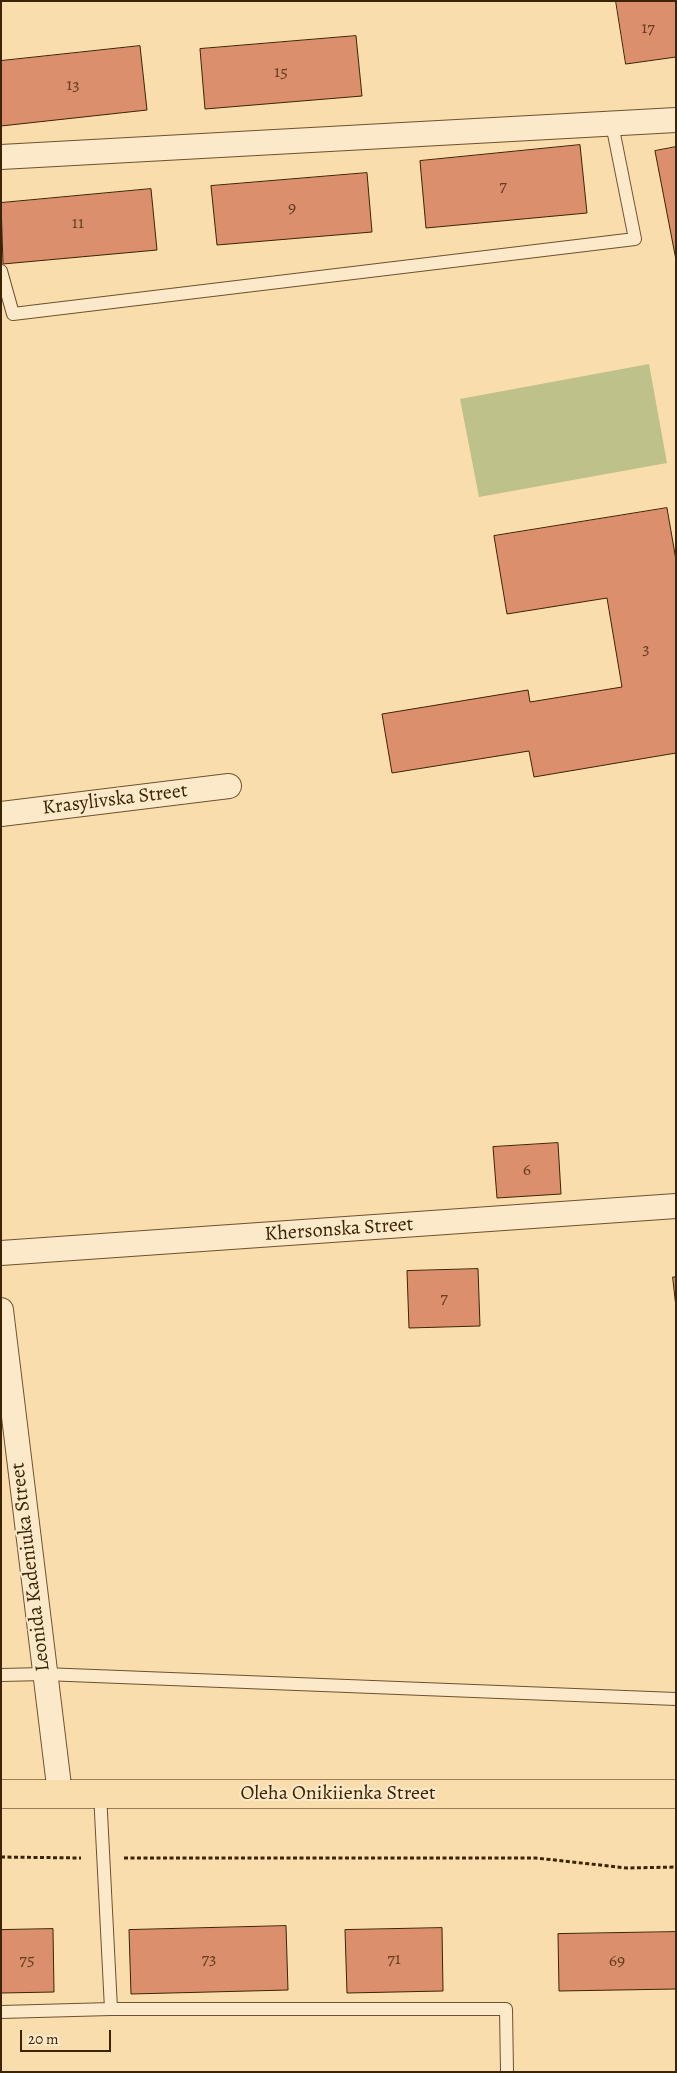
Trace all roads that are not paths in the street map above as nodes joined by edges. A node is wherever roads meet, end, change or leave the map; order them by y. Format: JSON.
{"nodes":[{"id":1,"x":676,"y":120,"type":"edge"},
{"id":2,"x":612,"y":124,"type":"junction"},
{"id":3,"x":1,"y":158,"type":"edge"},
{"id":4,"x":1,"y":271,"type":"edge"},
{"id":5,"x":229,"y":786,"type":"dead end"},
{"id":6,"x":1,"y":814,"type":"edge"},
{"id":7,"x":676,"y":1206,"type":"edge"},
{"id":8,"x":1,"y":1254,"type":"edge"},
{"id":9,"x":1,"y":1310,"type":"edge"},
{"id":10,"x":44,"y":1674,"type":"junction"},
{"id":11,"x":1,"y":1675,"type":"edge"},
{"id":12,"x":676,"y":1699,"type":"edge"},
{"id":13,"x":100,"y":1793,"type":"junction"},
{"id":14,"x":1,"y":1794,"type":"edge"},
{"id":15,"x":60,"y":1794,"type":"junction"},
{"id":16,"x":676,"y":1794,"type":"edge"},
{"id":17,"x":111,"y":2009,"type":"junction"},
{"id":18,"x":1,"y":2012,"type":"edge"},
{"id":19,"x":507,"y":2072,"type":"edge"}],
"edges":[{"from":1,"to":2,"type":"street"},
{"from":2,"to":3,"type":"street"},
{"from":2,"to":4,"type":"lane"},
{"from":5,"to":6,"type":"street","name":"Krasylivska Street"},
{"from":7,"to":8,"type":"street","name":"Khersonska Street"},
{"from":9,"to":10,"type":"street","name":"Leonida Kadeniuka Street"},
{"from":10,"to":11,"type":"lane"},
{"from":10,"to":12,"type":"lane"},
{"from":10,"to":15,"type":"street","name":"Leonida Kadeniuka Street"},
{"from":13,"to":15,"type":"main road","name":"Oleha Onikiienka Street"},
{"from":13,"to":16,"type":"main road","name":"Oleha Onikiienka Street"},
{"from":13,"to":17,"type":"lane"},
{"from":14,"to":15,"type":"main road","name":"Oleha Onikiienka Street"},
{"from":17,"to":18,"type":"lane"},
{"from":17,"to":19,"type":"lane"}]}
